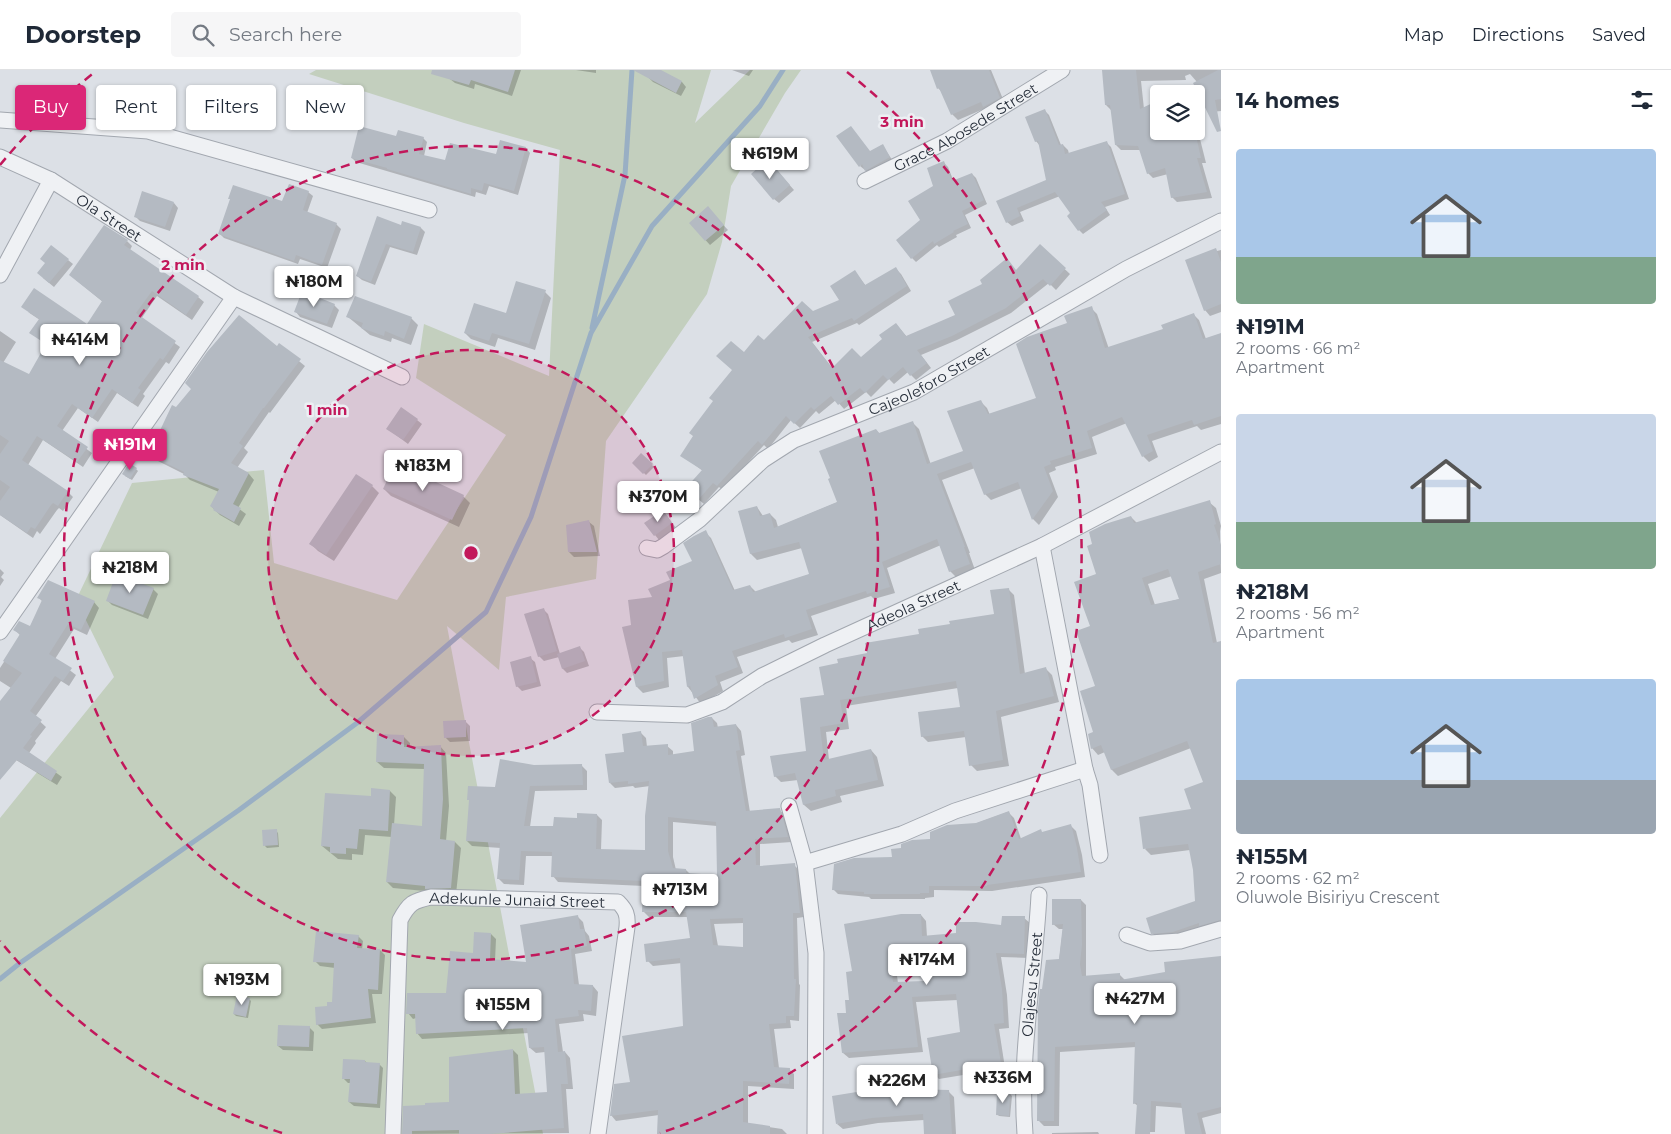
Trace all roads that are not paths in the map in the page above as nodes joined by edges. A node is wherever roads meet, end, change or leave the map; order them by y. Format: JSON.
{"nodes":[{"id":1,"x":1062,"y":70,"type":"edge"},
{"id":2,"x":0,"y":120,"type":"edge"},
{"id":3,"x":0,"y":157,"type":"edge"},
{"id":4,"x":51,"y":180,"type":"junction"},
{"id":5,"x":865,"y":181,"type":"dead end"},
{"id":6,"x":428,"y":210,"type":"dead end"},
{"id":7,"x":1221,"y":221,"type":"edge"},
{"id":8,"x":0,"y":275,"type":"edge"},
{"id":9,"x":234,"y":297,"type":"junction"},
{"id":10,"x":402,"y":377,"type":"dead end"},
{"id":11,"x":1221,"y":452,"type":"edge"},
{"id":12,"x":1042,"y":546,"type":"junction"},
{"id":13,"x":647,"y":548,"type":"dead end"},
{"id":14,"x":0,"y":632,"type":"edge"},
{"id":15,"x":597,"y":712,"type":"dead end"},
{"id":16,"x":1085,"y":769,"type":"junction"},
{"id":17,"x":789,"y":806,"type":"dead end"},
{"id":18,"x":1100,"y":855,"type":"dead end"},
{"id":19,"x":805,"y":863,"type":"junction"},
{"id":20,"x":1039,"y":895,"type":"dead end"},
{"id":21,"x":1221,"y":929,"type":"edge"},
{"id":22,"x":1128,"y":935,"type":"dead end"},
{"id":23,"x":394,"y":1134,"type":"edge"},
{"id":24,"x":598,"y":1134,"type":"edge"},
{"id":25,"x":815,"y":1134,"type":"edge"},
{"id":26,"x":1025,"y":1134,"type":"edge"}],
"edges":[{"from":1,"to":5,"type":"street","name":"Grace Abosede Street"},
{"from":2,"to":6,"type":"street"},
{"from":3,"to":4,"type":"street","name":"Ola Street"},
{"from":4,"to":8,"type":"street"},
{"from":4,"to":9,"type":"street","name":"Ola Street"},
{"from":7,"to":13,"type":"street","name":"Cajeoleforo Street"},
{"from":9,"to":10,"type":"street","name":"Ola Street"},
{"from":9,"to":14,"type":"street"},
{"from":11,"to":12,"type":"street","name":"Adeola Street"},
{"from":12,"to":15,"type":"street","name":"Adeola Street"},
{"from":12,"to":16,"type":"street"},
{"from":16,"to":18,"type":"street"},
{"from":16,"to":19,"type":"street"},
{"from":17,"to":19,"type":"street"},
{"from":19,"to":25,"type":"street"},
{"from":20,"to":26,"type":"street","name":"Olajesu Street"},
{"from":21,"to":22,"type":"street"},
{"from":23,"to":24,"type":"street","name":"Adekunle Junaid Street"}]}
